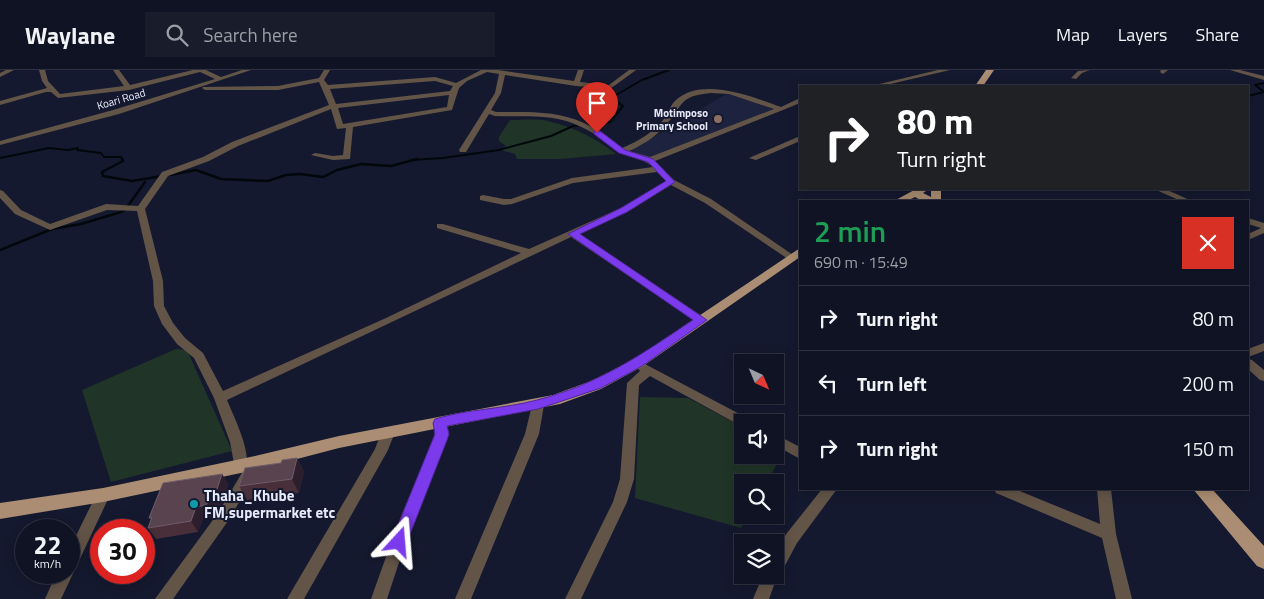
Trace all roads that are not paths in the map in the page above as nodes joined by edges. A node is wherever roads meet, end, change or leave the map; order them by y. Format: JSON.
{"nodes":[{"id":1,"x":11,"y":70,"type":"edge"},
{"id":2,"x":42,"y":70,"type":"edge"},
{"id":3,"x":116,"y":70,"type":"edge"},
{"id":4,"x":248,"y":70,"type":"edge"},
{"id":5,"x":327,"y":70,"type":"edge"},
{"id":6,"x":486,"y":70,"type":"edge"},
{"id":7,"x":581,"y":70,"type":"edge"},
{"id":8,"x":633,"y":70,"type":"edge"},
{"id":9,"x":946,"y":70,"type":"edge"},
{"id":10,"x":990,"y":70,"type":"edge"},
{"id":11,"x":1087,"y":70,"type":"edge"},
{"id":12,"x":1233,"y":70,"type":"edge"},
{"id":13,"x":502,"y":73,"type":"junction"},
{"id":14,"x":0,"y":75,"type":"edge"},
{"id":15,"x":1074,"y":78,"type":"dead end"},
{"id":16,"x":1264,"y":78,"type":"edge"},
{"id":17,"x":221,"y":79,"type":"junction"},
{"id":18,"x":321,"y":80,"type":"junction"},
{"id":19,"x":576,"y":84,"type":"junction"},
{"id":20,"x":457,"y":85,"type":"junction"},
{"id":21,"x":878,"y":85,"type":"edge"},
{"id":22,"x":980,"y":85,"type":"edge"},
{"id":23,"x":328,"y":87,"type":"junction"},
{"id":24,"x":129,"y":88,"type":"junction"},
{"id":25,"x":196,"y":88,"type":"junction"},
{"id":26,"x":51,"y":90,"type":"junction"},
{"id":27,"x":451,"y":93,"type":"junction"},
{"id":28,"x":799,"y":100,"type":"edge"},
{"id":29,"x":0,"y":103,"type":"edge"},
{"id":30,"x":332,"y":106,"type":"junction"},
{"id":31,"x":781,"y":109,"type":"junction"},
{"id":32,"x":486,"y":110,"type":"junction"},
{"id":33,"x":350,"y":125,"type":"junction"},
{"id":34,"x":799,"y":138,"type":"edge"},
{"id":35,"x":0,"y":143,"type":"edge"},
{"id":36,"x":463,"y":150,"type":"dead end"},
{"id":37,"x":622,"y":151,"type":"junction"},
{"id":38,"x":315,"y":155,"type":"dead end"},
{"id":39,"x":753,"y":158,"type":"dead end"},
{"id":40,"x":650,"y":160,"type":"junction"},
{"id":41,"x":659,"y":169,"type":"junction"},
{"id":42,"x":671,"y":182,"type":"junction"},
{"id":43,"x":1160,"y":190,"type":"edge"},
{"id":44,"x":0,"y":193,"type":"edge"},
{"id":45,"x":913,"y":196,"type":"edge"},
{"id":46,"x":483,"y":198,"type":"dead end"},
{"id":47,"x":927,"y":200,"type":"edge"},
{"id":48,"x":1186,"y":200,"type":"edge"},
{"id":49,"x":141,"y":209,"type":"junction"},
{"id":50,"x":1249,"y":221,"type":"edge"},
{"id":51,"x":440,"y":226,"type":"dead end"},
{"id":52,"x":1264,"y":228,"type":"edge"},
{"id":53,"x":573,"y":234,"type":"junction"},
{"id":54,"x":1249,"y":236,"type":"edge"},
{"id":55,"x":530,"y":252,"type":"junction"},
{"id":56,"x":795,"y":255,"type":"edge"},
{"id":57,"x":701,"y":320,"type":"junction"},
{"id":58,"x":1264,"y":347,"type":"edge"},
{"id":59,"x":1249,"y":352,"type":"edge"},
{"id":60,"x":1249,"y":364,"type":"edge"},
{"id":61,"x":643,"y":367,"type":"junction"},
{"id":62,"x":1264,"y":377,"type":"edge"},
{"id":63,"x":220,"y":398,"type":"junction"},
{"id":64,"x":538,"y":405,"type":"junction"},
{"id":65,"x":734,"y":417,"type":"edge"},
{"id":66,"x":440,"y":423,"type":"junction"},
{"id":67,"x":388,"y":432,"type":"junction"},
{"id":68,"x":784,"y":445,"type":"edge"},
{"id":69,"x":799,"y":453,"type":"edge"},
{"id":70,"x":248,"y":464,"type":"junction"},
{"id":71,"x":829,"y":490,"type":"edge"},
{"id":72,"x":1004,"y":490,"type":"edge"},
{"id":73,"x":1104,"y":490,"type":"edge"},
{"id":74,"x":1203,"y":490,"type":"edge"},
{"id":75,"x":103,"y":495,"type":"junction"},
{"id":76,"x":0,"y":511,"type":"edge"},
{"id":77,"x":1109,"y":534,"type":"junction"},
{"id":78,"x":80,"y":543,"type":"edge"},
{"id":79,"x":1260,"y":551,"type":"edge"},
{"id":80,"x":784,"y":552,"type":"edge"},
{"id":81,"x":60,"y":584,"type":"edge"},
{"id":82,"x":767,"y":584,"type":"edge"},
{"id":83,"x":53,"y":599,"type":"edge"},
{"id":84,"x":163,"y":599,"type":"edge"},
{"id":85,"x":295,"y":599,"type":"edge"},
{"id":86,"x":379,"y":599,"type":"edge"},
{"id":87,"x":463,"y":599,"type":"edge"},
{"id":88,"x":573,"y":599,"type":"edge"},
{"id":89,"x":761,"y":599,"type":"edge"},
{"id":90,"x":1124,"y":599,"type":"edge"}],
"edges":[{"from":1,"to":14,"type":"street"},
{"from":2,"to":26,"type":"street"},
{"from":3,"to":24,"type":"street"},
{"from":4,"to":17,"type":"street","name":"Koari Road"},
{"from":5,"to":18,"type":"street"},
{"from":6,"to":13,"type":"street"},
{"from":6,"to":20,"type":"street"},
{"from":7,"to":19,"type":"street"},
{"from":8,"to":19,"type":"street"},
{"from":9,"to":21,"type":"street"},
{"from":10,"to":22,"type":"main road"},
{"from":11,"to":15,"type":"street"},
{"from":12,"to":16,"type":"street"},
{"from":13,"to":19,"type":"street"},
{"from":13,"to":32,"type":"street"},
{"from":17,"to":24,"type":"street"},
{"from":17,"to":25,"type":"street","name":"Koari Road"},
{"from":18,"to":23,"type":"street"},
{"from":18,"to":25,"type":"street"},
{"from":20,"to":23,"type":"street"},
{"from":20,"to":27,"type":"street"},
{"from":23,"to":30,"type":"street"},
{"from":24,"to":26,"type":"street"},
{"from":25,"to":35,"type":"street","name":"Koari Road"},
{"from":26,"to":29,"type":"street"},
{"from":27,"to":30,"type":"street"},
{"from":27,"to":33,"type":"street"},
{"from":28,"to":31,"type":"street"},
{"from":30,"to":33,"type":"street"},
{"from":30,"to":49,"type":"street"},
{"from":31,"to":37,"type":"street"},
{"from":31,"to":40,"type":"street"},
{"from":32,"to":36,"type":"street"},
{"from":32,"to":37,"type":"street"},
{"from":33,"to":38,"type":"street"},
{"from":34,"to":39,"type":"street"},
{"from":37,"to":40,"type":"street"},
{"from":40,"to":41,"type":"street"},
{"from":41,"to":42,"type":"street"},
{"from":41,"to":46,"type":"street"},
{"from":42,"to":53,"type":"street"},
{"from":42,"to":56,"type":"street"},
{"from":43,"to":48,"type":"street"},
{"from":44,"to":49,"type":"street"},
{"from":45,"to":47,"type":"main road"},
{"from":49,"to":63,"type":"street"},
{"from":50,"to":52,"type":"street"},
{"from":51,"to":55,"type":"street"},
{"from":52,"to":54,"type":"street"},
{"from":53,"to":55,"type":"street"},
{"from":53,"to":57,"type":"street"},
{"from":55,"to":63,"type":"street"},
{"from":56,"to":57,"type":"main road"},
{"from":57,"to":61,"type":"main road"},
{"from":58,"to":59,"type":"street"},
{"from":60,"to":62,"type":"street"},
{"from":61,"to":64,"type":"main road"},
{"from":61,"to":65,"type":"street"},
{"from":61,"to":88,"type":"street"},
{"from":63,"to":70,"type":"street"},
{"from":64,"to":66,"type":"main road"},
{"from":64,"to":87,"type":"street"},
{"from":66,"to":67,"type":"main road"},
{"from":66,"to":86,"type":"street"},
{"from":67,"to":70,"type":"main road"},
{"from":67,"to":85,"type":"street"},
{"from":68,"to":69,"type":"street"},
{"from":70,"to":75,"type":"main road"},
{"from":70,"to":84,"type":"street"},
{"from":71,"to":80,"type":"street"},
{"from":72,"to":77,"type":"street"},
{"from":73,"to":77,"type":"street"},
{"from":74,"to":79,"type":"main road"},
{"from":75,"to":76,"type":"main road"},
{"from":75,"to":78,"type":"street"},
{"from":77,"to":90,"type":"street"},
{"from":81,"to":83,"type":"street"},
{"from":82,"to":89,"type":"street"}]}
